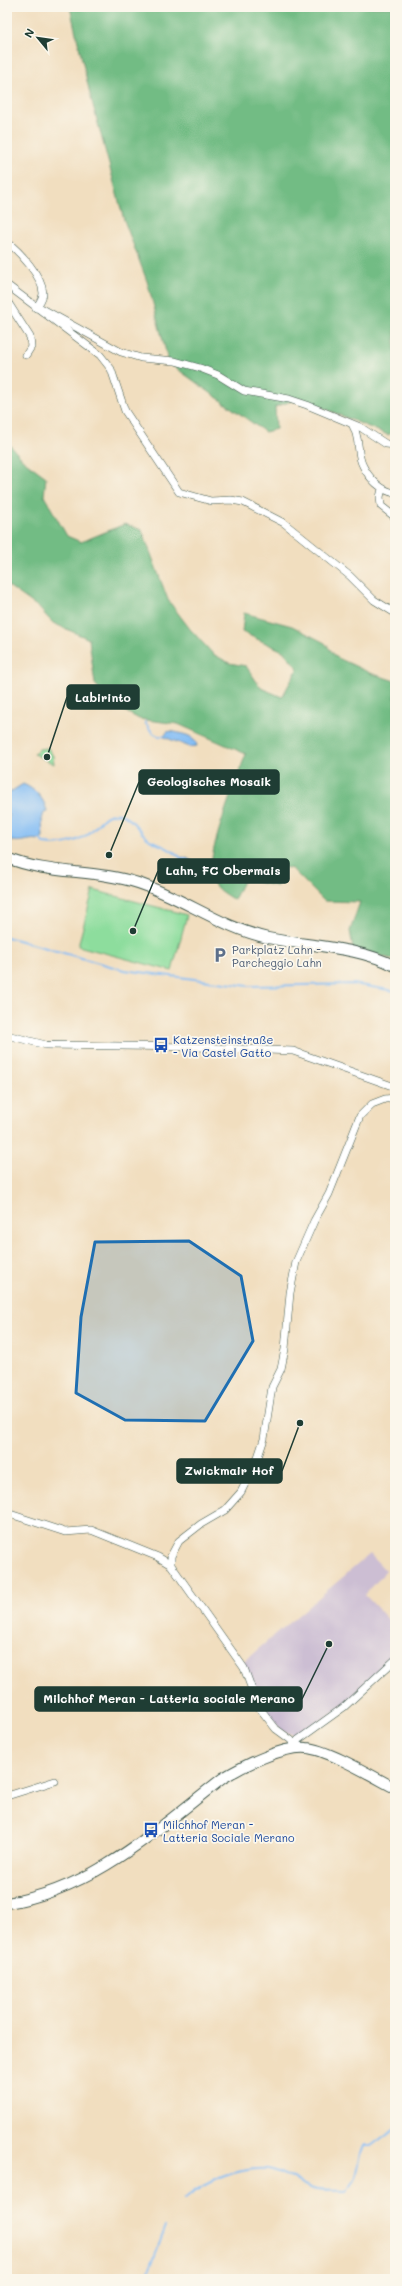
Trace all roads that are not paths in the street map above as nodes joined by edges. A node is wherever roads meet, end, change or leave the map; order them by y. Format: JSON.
{"nodes":[{"id":1,"x":7,"y":242,"type":"edge"},
{"id":2,"x":7,"y":285,"type":"edge"},
{"id":3,"x":7,"y":301,"type":"edge"},
{"id":4,"x":36,"y":308,"type":"junction"},
{"id":5,"x":26,"y":355,"type":"dead end"},
{"id":6,"x":352,"y":424,"type":"junction"},
{"id":7,"x":395,"y":445,"type":"edge"},
{"id":8,"x":382,"y":489,"type":"junction"},
{"id":9,"x":395,"y":493,"type":"edge"},
{"id":10,"x":395,"y":517,"type":"edge"},
{"id":11,"x":395,"y":613,"type":"edge"},
{"id":12,"x":7,"y":858,"type":"edge"},
{"id":13,"x":395,"y":966,"type":"edge"},
{"id":14,"x":7,"y":1034,"type":"edge"},
{"id":15,"x":395,"y":1087,"type":"edge"},
{"id":16,"x":395,"y":1098,"type":"edge"},
{"id":17,"x":7,"y":1513,"type":"edge"},
{"id":18,"x":171,"y":1564,"type":"junction"},
{"id":19,"x":395,"y":1660,"type":"edge"},
{"id":20,"x":295,"y":1748,"type":"junction"},
{"id":21,"x":55,"y":1781,"type":"dead end"},
{"id":22,"x":395,"y":1788,"type":"edge"},
{"id":23,"x":7,"y":1796,"type":"edge"},
{"id":24,"x":7,"y":1903,"type":"edge"}],
"edges":[{"from":1,"to":4,"type":"street"},
{"from":2,"to":4,"type":"street"},
{"from":3,"to":5,"type":"street"},
{"from":4,"to":6,"type":"street"},
{"from":4,"to":11,"type":"street"},
{"from":6,"to":7,"type":"street"},
{"from":6,"to":8,"type":"street"},
{"from":8,"to":9,"type":"street"},
{"from":8,"to":10,"type":"street"},
{"from":12,"to":13,"type":"street"},
{"from":14,"to":15,"type":"street"},
{"from":16,"to":18,"type":"street"},
{"from":17,"to":18,"type":"street"},
{"from":18,"to":20,"type":"street"},
{"from":19,"to":20,"type":"street"},
{"from":20,"to":22,"type":"street"},
{"from":20,"to":24,"type":"street"},
{"from":21,"to":23,"type":"street"}]}
